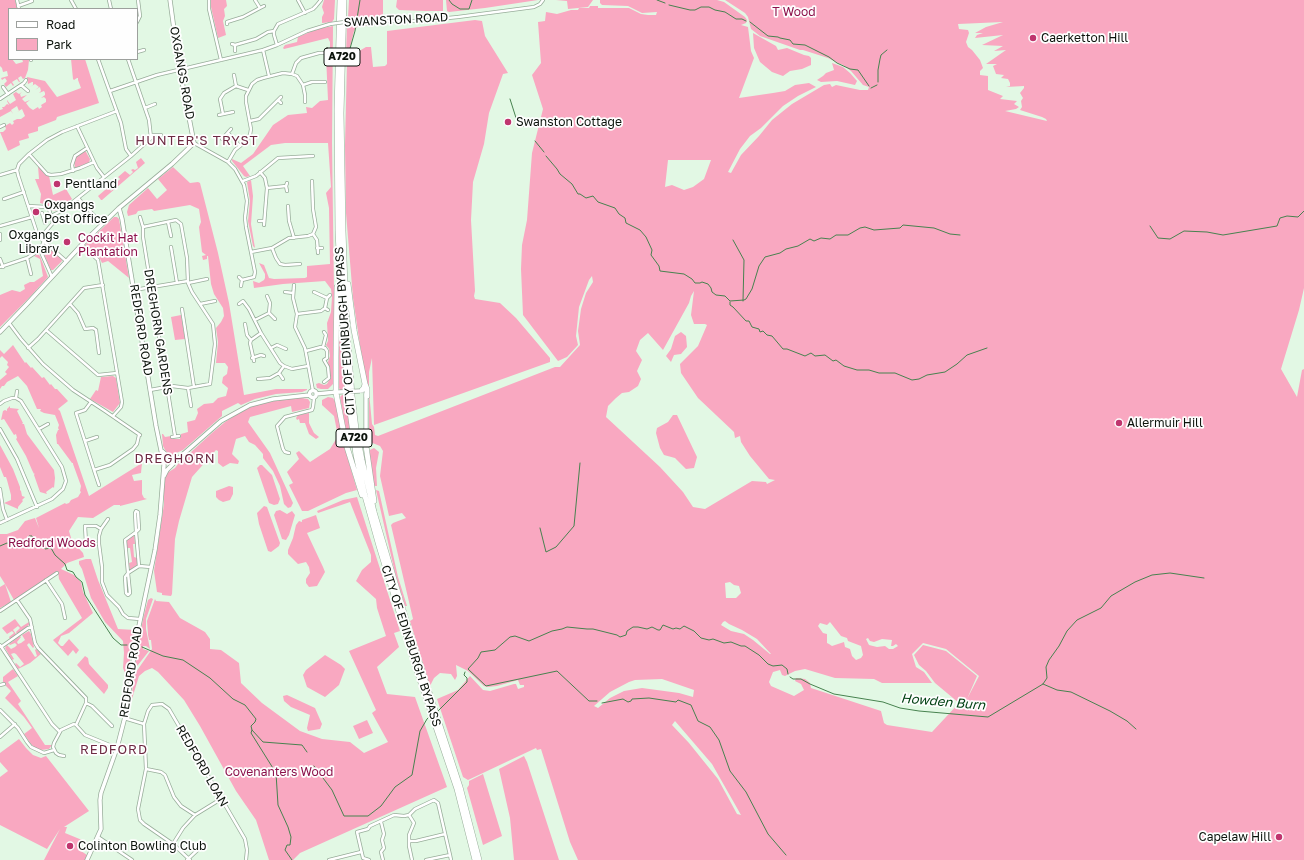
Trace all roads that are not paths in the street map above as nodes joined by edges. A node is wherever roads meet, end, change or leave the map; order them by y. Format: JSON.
{"nodes":[{"id":1,"x":17,"y":0,"type":"edge"},
{"id":2,"x":138,"y":0,"type":"edge"},
{"id":3,"x":170,"y":0,"type":"edge"},
{"id":4,"x":209,"y":0,"type":"edge"},
{"id":5,"x":255,"y":0,"type":"edge"},
{"id":6,"x":298,"y":0,"type":"edge"},
{"id":7,"x":321,"y":0,"type":"edge"},
{"id":8,"x":340,"y":0,"type":"edge"},
{"id":9,"x":344,"y":0,"type":"edge"},
{"id":10,"x":543,"y":0,"type":"edge"},
{"id":11,"x":32,"y":2,"type":"edge"},
{"id":12,"x":264,"y":6,"type":"dead end"},
{"id":13,"x":19,"y":7,"type":"edge"},
{"id":14,"x":260,"y":8,"type":"junction"},
{"id":15,"x":305,"y":13,"type":"junction"},
{"id":16,"x":138,"y":20,"type":"edge"},
{"id":17,"x":227,"y":24,"type":"dead end"},
{"id":18,"x":274,"y":31,"type":"junction"},
{"id":19,"x":277,"y":45,"type":"junction"},
{"id":20,"x":144,"y":50,"type":"dead end"},
{"id":21,"x":263,"y":50,"type":"junction"},
{"id":22,"x":235,"y":51,"type":"dead end"},
{"id":23,"x":138,"y":52,"type":"edge"},
{"id":24,"x":325,"y":54,"type":"dead end"},
{"id":25,"x":98,"y":60,"type":"edge"},
{"id":26,"x":128,"y":60,"type":"edge"},
{"id":27,"x":221,"y":60,"type":"junction"},
{"id":28,"x":180,"y":70,"type":"junction"},
{"id":29,"x":292,"y":74,"type":"junction"},
{"id":30,"x":234,"y":76,"type":"dead end"},
{"id":31,"x":269,"y":76,"type":"junction"},
{"id":32,"x":26,"y":80,"type":"dead end"},
{"id":33,"x":136,"y":82,"type":"junction"},
{"id":34,"x":323,"y":83,"type":"dead end"},
{"id":35,"x":21,"y":85,"type":"junction"},
{"id":36,"x":303,"y":85,"type":"junction"},
{"id":37,"x":236,"y":86,"type":"junction"},
{"id":38,"x":3,"y":87,"type":"dead end"},
{"id":39,"x":248,"y":90,"type":"junction"},
{"id":40,"x":28,"y":91,"type":"dead end"},
{"id":41,"x":110,"y":91,"type":"junction"},
{"id":42,"x":8,"y":94,"type":"junction"},
{"id":43,"x":281,"y":97,"type":"dead end"},
{"id":44,"x":0,"y":99,"type":"edge"},
{"id":45,"x":278,"y":100,"type":"junction"},
{"id":46,"x":305,"y":102,"type":"dead end"},
{"id":47,"x":281,"y":103,"type":"dead end"},
{"id":48,"x":155,"y":104,"type":"dead end"},
{"id":49,"x":145,"y":108,"type":"junction"},
{"id":50,"x":117,"y":110,"type":"junction"},
{"id":51,"x":233,"y":112,"type":"dead end"},
{"id":52,"x":250,"y":121,"type":"junction"},
{"id":53,"x":4,"y":125,"type":"dead end"},
{"id":54,"x":77,"y":126,"type":"junction"},
{"id":55,"x":0,"y":127,"type":"edge"},
{"id":56,"x":231,"y":129,"type":"dead end"},
{"id":57,"x":228,"y":133,"type":"junction"},
{"id":58,"x":151,"y":135,"type":"junction"},
{"id":59,"x":161,"y":135,"type":"dead end"},
{"id":60,"x":222,"y":139,"type":"dead end"},
{"id":61,"x":194,"y":143,"type":"junction"},
{"id":62,"x":240,"y":146,"type":"junction"},
{"id":63,"x":87,"y":148,"type":"junction"},
{"id":64,"x":29,"y":154,"type":"junction"},
{"id":65,"x":131,"y":156,"type":"junction"},
{"id":66,"x":94,"y":162,"type":"junction"},
{"id":67,"x":228,"y":162,"type":"junction"},
{"id":68,"x":310,"y":162,"type":"dead end"},
{"id":69,"x":17,"y":170,"type":"junction"},
{"id":70,"x":73,"y":171,"type":"junction"},
{"id":71,"x":260,"y":172,"type":"junction"},
{"id":72,"x":0,"y":175,"type":"edge"},
{"id":73,"x":104,"y":177,"type":"junction"},
{"id":74,"x":243,"y":181,"type":"junction"},
{"id":75,"x":312,"y":181,"type":"dead end"},
{"id":76,"x":287,"y":183,"type":"dead end"},
{"id":77,"x":286,"y":186,"type":"junction"},
{"id":78,"x":266,"y":188,"type":"junction"},
{"id":79,"x":288,"y":191,"type":"dead end"},
{"id":80,"x":24,"y":192,"type":"junction"},
{"id":81,"x":78,"y":198,"type":"junction"},
{"id":82,"x":4,"y":199,"type":"dead end"},
{"id":83,"x":127,"y":202,"type":"junction"},
{"id":84,"x":28,"y":206,"type":"junction"},
{"id":85,"x":288,"y":206,"type":"dead end"},
{"id":86,"x":119,"y":208,"type":"junction"},
{"id":87,"x":285,"y":210,"type":"dead end"},
{"id":88,"x":288,"y":210,"type":"junction"},
{"id":89,"x":42,"y":213,"type":"dead end"},
{"id":90,"x":114,"y":213,"type":"junction"},
{"id":91,"x":51,"y":216,"type":"junction"},
{"id":92,"x":32,"y":217,"type":"junction"},
{"id":93,"x":140,"y":217,"type":"dead end"},
{"id":94,"x":122,"y":219,"type":"junction"},
{"id":95,"x":259,"y":221,"type":"dead end"},
{"id":96,"x":264,"y":221,"type":"junction"},
{"id":97,"x":168,"y":222,"type":"junction"},
{"id":98,"x":45,"y":223,"type":"dead end"},
{"id":99,"x":102,"y":224,"type":"junction"},
{"id":100,"x":264,"y":225,"type":"dead end"},
{"id":101,"x":0,"y":226,"type":"edge"},
{"id":102,"x":143,"y":227,"type":"junction"},
{"id":103,"x":340,"y":231,"type":"junction"},
{"id":104,"x":0,"y":234,"type":"edge"},
{"id":105,"x":313,"y":234,"type":"junction"},
{"id":106,"x":170,"y":236,"type":"dead end"},
{"id":107,"x":40,"y":238,"type":"junction"},
{"id":108,"x":294,"y":238,"type":"junction"},
{"id":109,"x":0,"y":240,"type":"edge"},
{"id":110,"x":44,"y":241,"type":"junction"},
{"id":111,"x":82,"y":244,"type":"junction"},
{"id":112,"x":171,"y":247,"type":"dead end"},
{"id":113,"x":272,"y":248,"type":"junction"},
{"id":114,"x":317,"y":248,"type":"junction"},
{"id":115,"x":322,"y":248,"type":"dead end"},
{"id":116,"x":40,"y":250,"type":"junction"},
{"id":117,"x":251,"y":252,"type":"junction"},
{"id":118,"x":318,"y":253,"type":"dead end"},
{"id":119,"x":27,"y":258,"type":"junction"},
{"id":120,"x":0,"y":259,"type":"edge"},
{"id":121,"x":66,"y":261,"type":"junction"},
{"id":122,"x":300,"y":264,"type":"dead end"},
{"id":123,"x":1,"y":267,"type":"edge"},
{"id":124,"x":31,"y":274,"type":"dead end"},
{"id":125,"x":52,"y":277,"type":"junction"},
{"id":126,"x":239,"y":277,"type":"dead end"},
{"id":127,"x":207,"y":279,"type":"dead end"},
{"id":128,"x":242,"y":280,"type":"junction"},
{"id":129,"x":188,"y":282,"type":"junction"},
{"id":130,"x":177,"y":283,"type":"junction"},
{"id":131,"x":103,"y":285,"type":"junction"},
{"id":132,"x":294,"y":285,"type":"dead end"},
{"id":133,"x":241,"y":286,"type":"dead end"},
{"id":134,"x":151,"y":287,"type":"junction"},
{"id":135,"x":134,"y":290,"type":"junction"},
{"id":136,"x":285,"y":292,"type":"dead end"},
{"id":137,"x":314,"y":292,"type":"dead end"},
{"id":138,"x":294,"y":293,"type":"junction"},
{"id":139,"x":330,"y":294,"type":"dead end"},
{"id":140,"x":266,"y":296,"type":"dead end"},
{"id":141,"x":328,"y":298,"type":"junction"},
{"id":142,"x":215,"y":301,"type":"dead end"},
{"id":143,"x":70,"y":304,"type":"junction"},
{"id":144,"x":200,"y":304,"type":"junction"},
{"id":145,"x":238,"y":304,"type":"dead end"},
{"id":146,"x":325,"y":308,"type":"junction"},
{"id":147,"x":182,"y":309,"type":"dead end"},
{"id":148,"x":328,"y":310,"type":"dead end"},
{"id":149,"x":269,"y":313,"type":"junction"},
{"id":150,"x":297,"y":314,"type":"junction"},
{"id":151,"x":275,"y":319,"type":"dead end"},
{"id":152,"x":255,"y":320,"type":"junction"},
{"id":153,"x":9,"y":322,"type":"junction"},
{"id":154,"x":245,"y":324,"type":"dead end"},
{"id":155,"x":46,"y":330,"type":"junction"},
{"id":156,"x":0,"y":332,"type":"edge"},
{"id":157,"x":324,"y":332,"type":"dead end"},
{"id":158,"x":261,"y":334,"type":"junction"},
{"id":159,"x":251,"y":340,"type":"junction"},
{"id":160,"x":323,"y":347,"type":"junction"},
{"id":161,"x":28,"y":348,"type":"junction"},
{"id":162,"x":271,"y":348,"type":"junction"},
{"id":163,"x":284,"y":349,"type":"dead end"},
{"id":164,"x":306,"y":351,"type":"junction"},
{"id":165,"x":99,"y":353,"type":"dead end"},
{"id":166,"x":264,"y":356,"type":"dead end"},
{"id":167,"x":284,"y":366,"type":"junction"},
{"id":168,"x":308,"y":366,"type":"junction"},
{"id":169,"x":117,"y":373,"type":"junction"},
{"id":170,"x":279,"y":374,"type":"junction"},
{"id":171,"x":257,"y":379,"type":"dead end"},
{"id":172,"x":283,"y":379,"type":"dead end"},
{"id":173,"x":324,"y":382,"type":"dead end"},
{"id":174,"x":365,"y":384,"type":"junction"},
{"id":175,"x":168,"y":386,"type":"junction"},
{"id":176,"x":194,"y":386,"type":"junction"},
{"id":177,"x":188,"y":388,"type":"junction"},
{"id":178,"x":150,"y":390,"type":"junction"},
{"id":179,"x":361,"y":390,"type":"junction"},
{"id":180,"x":17,"y":391,"type":"dead end"},
{"id":181,"x":313,"y":391,"type":"junction"},
{"id":182,"x":338,"y":392,"type":"junction"},
{"id":183,"x":309,"y":395,"type":"junction"},
{"id":184,"x":315,"y":396,"type":"junction"},
{"id":185,"x":367,"y":396,"type":"junction"},
{"id":186,"x":16,"y":398,"type":"junction"},
{"id":187,"x":91,"y":402,"type":"junction"},
{"id":188,"x":0,"y":404,"type":"edge"},
{"id":189,"x":191,"y":406,"type":"dead end"},
{"id":190,"x":74,"y":409,"type":"dead end"},
{"id":191,"x":76,"y":413,"type":"junction"},
{"id":192,"x":113,"y":416,"type":"junction"},
{"id":193,"x":48,"y":424,"type":"dead end"},
{"id":194,"x":0,"y":429,"type":"edge"},
{"id":195,"x":39,"y":429,"type":"junction"},
{"id":196,"x":175,"y":436,"type":"dead end"},
{"id":197,"x":97,"y":437,"type":"dead end"},
{"id":198,"x":85,"y":442,"type":"junction"},
{"id":199,"x":366,"y":446,"type":"joint"},
{"id":200,"x":162,"y":451,"type":"junction"},
{"id":201,"x":289,"y":453,"type":"dead end"},
{"id":202,"x":183,"y":455,"type":"junction"},
{"id":203,"x":171,"y":458,"type":"junction"},
{"id":204,"x":164,"y":460,"type":"junction"},
{"id":205,"x":173,"y":463,"type":"junction"},
{"id":206,"x":164,"y":465,"type":"junction"},
{"id":207,"x":169,"y":467,"type":"junction"},
{"id":208,"x":94,"y":470,"type":"junction"},
{"id":209,"x":163,"y":479,"type":"junction"},
{"id":210,"x":99,"y":484,"type":"dead end"},
{"id":211,"x":0,"y":489,"type":"edge"},
{"id":212,"x":0,"y":494,"type":"edge"},
{"id":213,"x":37,"y":507,"type":"junction"},
{"id":214,"x":108,"y":518,"type":"dead end"},
{"id":215,"x":7,"y":520,"type":"junction"},
{"id":216,"x":0,"y":523,"type":"edge"},
{"id":217,"x":101,"y":529,"type":"junction"},
{"id":218,"x":136,"y":532,"type":"junction"},
{"id":219,"x":96,"y":544,"type":"dead end"},
{"id":220,"x":379,"y":546,"type":"junction"},
{"id":221,"x":386,"y":552,"type":"junction"},
{"id":222,"x":139,"y":566,"type":"junction"},
{"id":223,"x":151,"y":567,"type":"junction"},
{"id":224,"x":57,"y":573,"type":"dead end"},
{"id":225,"x":128,"y":573,"type":"junction"},
{"id":226,"x":46,"y":580,"type":"junction"},
{"id":227,"x":17,"y":600,"type":"junction"},
{"id":228,"x":0,"y":611,"type":"edge"},
{"id":229,"x":64,"y":615,"type":"dead end"},
{"id":230,"x":140,"y":619,"type":"junction"},
{"id":231,"x":32,"y":627,"type":"junction"},
{"id":232,"x":0,"y":646,"type":"edge"},
{"id":233,"x":4,"y":684,"type":"dead end"},
{"id":234,"x":0,"y":686,"type":"edge"},
{"id":235,"x":86,"y":703,"type":"junction"},
{"id":236,"x":0,"y":710,"type":"edge"},
{"id":237,"x":124,"y":718,"type":"junction"},
{"id":238,"x":15,"y":724,"type":"junction"},
{"id":239,"x":144,"y":724,"type":"junction"},
{"id":240,"x":76,"y":725,"type":"junction"},
{"id":241,"x":112,"y":726,"type":"dead end"},
{"id":242,"x":59,"y":731,"type":"junction"},
{"id":243,"x":0,"y":737,"type":"edge"},
{"id":244,"x":117,"y":748,"type":"junction"},
{"id":245,"x":54,"y":750,"type":"junction"},
{"id":246,"x":64,"y":756,"type":"dead end"},
{"id":247,"x":146,"y":769,"type":"junction"},
{"id":248,"x":221,"y":800,"type":"junction"},
{"id":249,"x":195,"y":815,"type":"junction"},
{"id":250,"x":409,"y":815,"type":"junction"},
{"id":251,"x":381,"y":822,"type":"junction"},
{"id":252,"x":445,"y":834,"type":"junction"},
{"id":253,"x":98,"y":837,"type":"junction"},
{"id":254,"x":410,"y":841,"type":"junction"},
{"id":255,"x":173,"y":844,"type":"junction"},
{"id":256,"x":204,"y":844,"type":"dead end"},
{"id":257,"x":361,"y":852,"type":"junction"},
{"id":258,"x":450,"y":855,"type":"junction"},
{"id":259,"x":87,"y":860,"type":"edge"},
{"id":260,"x":132,"y":860,"type":"edge"},
{"id":261,"x":188,"y":860,"type":"edge"},
{"id":262,"x":246,"y":860,"type":"edge"},
{"id":263,"x":330,"y":860,"type":"edge"},
{"id":264,"x":369,"y":860,"type":"edge"},
{"id":265,"x":382,"y":860,"type":"edge"},
{"id":266,"x":412,"y":860,"type":"edge"},
{"id":267,"x":426,"y":860,"type":"edge"},
{"id":268,"x":451,"y":860,"type":"edge"},
{"id":269,"x":475,"y":860,"type":"edge"},
{"id":270,"x":480,"y":860,"type":"edge"}],
"edges":[{"from":1,"to":13,"type":"street"},
{"from":2,"to":16,"type":"street"},
{"from":3,"to":28,"type":"main road","name":"OXGANGS ROAD"},
{"from":4,"to":27,"type":"street"},
{"from":5,"to":14,"type":"street"},
{"from":6,"to":15,"type":"street"},
{"from":7,"to":15,"type":"street"},
{"from":8,"to":103,"type":"highway","name":"CITY OF EDINBURGH BYPASS","number":"A720"},
{"from":9,"to":103,"type":"highway","name":"CITY OF EDINBURGH BYPASS","number":"A720"},
{"from":10,"to":19,"type":"street","name":"SWANSTON ROAD","bridge":true},
{"from":11,"to":13,"type":"street"},
{"from":12,"to":14,"type":"street"},
{"from":14,"to":17,"type":"street"},
{"from":15,"to":18,"type":"street"},
{"from":18,"to":19,"type":"street"},
{"from":18,"to":22,"type":"street"},
{"from":19,"to":21,"type":"street","name":"SWANSTON ROAD"},
{"from":20,"to":23,"type":"street"},
{"from":21,"to":27,"type":"street","name":"SWANSTON ROAD"},
{"from":21,"to":31,"type":"street"},
{"from":24,"to":29,"type":"street"},
{"from":25,"to":41,"type":"street"},
{"from":26,"to":33,"type":"street"},
{"from":27,"to":28,"type":"street","name":"SWANSTON ROAD"},
{"from":28,"to":33,"type":"street","name":"SWANSTON ROAD"},
{"from":28,"to":61,"type":"main road","name":"OXGANGS ROAD"},
{"from":29,"to":31,"type":"street"},
{"from":29,"to":36,"type":"street"},
{"from":30,"to":37,"type":"street"},
{"from":31,"to":39,"type":"street"},
{"from":32,"to":35,"type":"street"},
{"from":33,"to":41,"type":"street","name":"SWANSTON ROAD"},
{"from":33,"to":49,"type":"street"},
{"from":34,"to":36,"type":"street"},
{"from":35,"to":40,"type":"street"},
{"from":35,"to":42,"type":"street"},
{"from":36,"to":46,"type":"street"},
{"from":37,"to":39,"type":"street"},
{"from":37,"to":51,"type":"street"},
{"from":38,"to":42,"type":"street"},
{"from":39,"to":52,"type":"street"},
{"from":41,"to":50,"type":"street"},
{"from":42,"to":44,"type":"street"},
{"from":43,"to":45,"type":"street"},
{"from":45,"to":47,"type":"street"},
{"from":45,"to":52,"type":"street"},
{"from":48,"to":49,"type":"street"},
{"from":49,"to":58,"type":"street"},
{"from":50,"to":54,"type":"street"},
{"from":50,"to":65,"type":"street"},
{"from":52,"to":62,"type":"street"},
{"from":53,"to":55,"type":"street"},
{"from":54,"to":63,"type":"street"},
{"from":54,"to":64,"type":"street"},
{"from":56,"to":57,"type":"street"},
{"from":57,"to":60,"type":"street"},
{"from":57,"to":62,"type":"street"},
{"from":58,"to":59,"type":"street"},
{"from":58,"to":65,"type":"street"},
{"from":61,"to":67,"type":"street"},
{"from":61,"to":83,"type":"main road"},
{"from":62,"to":67,"type":"street"},
{"from":63,"to":66,"type":"street"},
{"from":63,"to":70,"type":"street"},
{"from":64,"to":69,"type":"street"},
{"from":64,"to":70,"type":"street"},
{"from":65,"to":73,"type":"street"},
{"from":66,"to":70,"type":"street"},
{"from":66,"to":73,"type":"street"},
{"from":67,"to":74,"type":"street"},
{"from":68,"to":71,"type":"street"},
{"from":69,"to":72,"type":"street"},
{"from":69,"to":80,"type":"street"},
{"from":71,"to":74,"type":"street"},
{"from":71,"to":78,"type":"street"},
{"from":73,"to":81,"type":"street"},
{"from":74,"to":117,"type":"street"},
{"from":75,"to":105,"type":"street"},
{"from":76,"to":77,"type":"street"},
{"from":77,"to":78,"type":"street"},
{"from":77,"to":79,"type":"street"},
{"from":78,"to":96,"type":"street"},
{"from":80,"to":82,"type":"street"},
{"from":80,"to":84,"type":"street"},
{"from":81,"to":91,"type":"street"},
{"from":81,"to":99,"type":"street"},
{"from":83,"to":86,"type":"main road"},
{"from":83,"to":94,"type":"main road"},
{"from":84,"to":91,"type":"street"},
{"from":84,"to":92,"type":"street"},
{"from":85,"to":88,"type":"street"},
{"from":86,"to":90,"type":"main road"},
{"from":86,"to":94,"type":"main road","name":"REDFORD ROAD"},
{"from":87,"to":88,"type":"street"},
{"from":88,"to":108,"type":"street"},
{"from":89,"to":98,"type":"street"},
{"from":90,"to":94,"type":"main road"},
{"from":90,"to":99,"type":"main road"},
{"from":91,"to":107,"type":"street"},
{"from":92,"to":101,"type":"street"},
{"from":92,"to":107,"type":"street"},
{"from":93,"to":102,"type":"street","name":"DREGHORN GARDENS"},
{"from":94,"to":135,"type":"main road","name":"REDFORD ROAD"},
{"from":95,"to":96,"type":"street"},
{"from":96,"to":100,"type":"street"},
{"from":97,"to":102,"type":"street"},
{"from":97,"to":106,"type":"street"},
{"from":97,"to":129,"type":"street"},
{"from":99,"to":111,"type":"main road"},
{"from":102,"to":134,"type":"street","name":"DREGHORN GARDENS"},
{"from":103,"to":174,"type":"highway"},
{"from":103,"to":182,"type":"highway"},
{"from":103,"to":220,"type":"highway","name":"CITY OF EDINBURGH BYPASS","number":"A720"},
{"from":103,"to":221,"type":"highway","name":"CITY OF EDINBURGH BYPASS","number":"A720"},
{"from":104,"to":109,"type":"street"},
{"from":105,"to":108,"type":"street"},
{"from":105,"to":114,"type":"street"},
{"from":107,"to":110,"type":"street"},
{"from":108,"to":113,"type":"street"},
{"from":110,"to":116,"type":"street"},
{"from":110,"to":121,"type":"street"},
{"from":111,"to":121,"type":"main road"},
{"from":111,"to":131,"type":"street"},
{"from":112,"to":130,"type":"street"},
{"from":113,"to":117,"type":"street"},
{"from":113,"to":122,"type":"street"},
{"from":114,"to":115,"type":"street"},
{"from":114,"to":118,"type":"street"},
{"from":116,"to":119,"type":"street"},
{"from":116,"to":125,"type":"street"},
{"from":117,"to":128,"type":"street"},
{"from":119,"to":123,"type":"street"},
{"from":119,"to":124,"type":"street"},
{"from":120,"to":123,"type":"street"},
{"from":121,"to":125,"type":"main road"},
{"from":125,"to":153,"type":"main road"},
{"from":126,"to":128,"type":"street"},
{"from":127,"to":129,"type":"street"},
{"from":128,"to":133,"type":"street"},
{"from":129,"to":130,"type":"street"},
{"from":129,"to":144,"type":"street"},
{"from":130,"to":134,"type":"street"},
{"from":131,"to":143,"type":"street"},
{"from":131,"to":169,"type":"street"},
{"from":132,"to":138,"type":"street"},
{"from":134,"to":135,"type":"street"},
{"from":134,"to":175,"type":"street","name":"DREGHORN GARDENS"},
{"from":135,"to":178,"type":"main road","name":"REDFORD ROAD"},
{"from":136,"to":138,"type":"street"},
{"from":137,"to":141,"type":"street"},
{"from":138,"to":150,"type":"street"},
{"from":139,"to":141,"type":"street"},
{"from":140,"to":149,"type":"street"},
{"from":141,"to":146,"type":"street"},
{"from":142,"to":144,"type":"street"},
{"from":143,"to":155,"type":"street"},
{"from":143,"to":165,"type":"street"},
{"from":144,"to":176,"type":"street"},
{"from":145,"to":152,"type":"street"},
{"from":146,"to":148,"type":"street"},
{"from":146,"to":150,"type":"street"},
{"from":147,"to":176,"type":"street"},
{"from":149,"to":151,"type":"street"},
{"from":149,"to":152,"type":"street"},
{"from":150,"to":164,"type":"street"},
{"from":152,"to":158,"type":"street"},
{"from":153,"to":156,"type":"main road"},
{"from":153,"to":161,"type":"street"},
{"from":154,"to":159,"type":"street"},
{"from":155,"to":161,"type":"street"},
{"from":155,"to":169,"type":"street"},
{"from":157,"to":160,"type":"street"},
{"from":158,"to":159,"type":"street"},
{"from":158,"to":162,"type":"street"},
{"from":159,"to":166,"type":"street"},
{"from":160,"to":164,"type":"street"},
{"from":160,"to":173,"type":"street"},
{"from":161,"to":187,"type":"street"},
{"from":162,"to":163,"type":"street"},
{"from":162,"to":167,"type":"street"},
{"from":164,"to":168,"type":"street"},
{"from":167,"to":168,"type":"street"},
{"from":167,"to":170,"type":"street"},
{"from":168,"to":181,"type":"street"},
{"from":169,"to":192,"type":"street"},
{"from":170,"to":171,"type":"street"},
{"from":170,"to":172,"type":"street"},
{"from":174,"to":179,"type":"highway"},
{"from":174,"to":185,"type":"highway"},
{"from":175,"to":177,"type":"street"},
{"from":175,"to":178,"type":"street"},
{"from":175,"to":196,"type":"street","name":"DREGHORN GARDENS"},
{"from":176,"to":177,"type":"street"},
{"from":177,"to":189,"type":"street"},
{"from":178,"to":200,"type":"main road","name":"REDFORD ROAD"},
{"from":179,"to":182,"type":"main road","bridge":true},
{"from":179,"to":185,"type":"main road"},
{"from":180,"to":186,"type":"street"},
{"from":181,"to":183,"type":"main road"},
{"from":181,"to":184,"type":"main road"},
{"from":182,"to":184,"type":"main road"},
{"from":182,"to":220,"type":"highway"},
{"from":183,"to":184,"type":"main road"},
{"from":183,"to":202,"type":"main road"},
{"from":184,"to":201,"type":"street"},
{"from":185,"to":199,"type":"main road"},
{"from":186,"to":188,"type":"street"},
{"from":186,"to":195,"type":"street"},
{"from":187,"to":191,"type":"street"},
{"from":187,"to":192,"type":"street"},
{"from":190,"to":191,"type":"street"},
{"from":191,"to":198,"type":"street"},
{"from":192,"to":208,"type":"street"},
{"from":193,"to":195,"type":"street"},
{"from":194,"to":213,"type":"street"},
{"from":195,"to":213,"type":"street"},
{"from":197,"to":198,"type":"street"},
{"from":198,"to":208,"type":"street"},
{"from":199,"to":221,"type":"highway"},
{"from":200,"to":203,"type":"main road"},
{"from":200,"to":204,"type":"main road","name":"REDFORD ROAD"},
{"from":202,"to":203,"type":"main road"},
{"from":202,"to":205,"type":"main road"},
{"from":203,"to":204,"type":"main road"},
{"from":203,"to":205,"type":"main road"},
{"from":204,"to":206,"type":"main road"},
{"from":205,"to":207,"type":"main road"},
{"from":206,"to":207,"type":"main road"},
{"from":206,"to":209,"type":"main road","name":"REDFORD ROAD"},
{"from":207,"to":209,"type":"main road","name":"REDFORD ROAD"},
{"from":208,"to":210,"type":"street"},
{"from":209,"to":223,"type":"main road","name":"REDFORD ROAD"},
{"from":211,"to":212,"type":"street"},
{"from":212,"to":215,"type":"street"},
{"from":213,"to":215,"type":"street"},
{"from":214,"to":217,"type":"street"},
{"from":215,"to":216,"type":"street"},
{"from":217,"to":219,"type":"street"},
{"from":217,"to":230,"type":"street"},
{"from":218,"to":218,"type":"street"},
{"from":218,"to":222,"type":"street"},
{"from":218,"to":225,"type":"street"},
{"from":220,"to":269,"type":"highway","name":"CITY OF EDINBURGH BYPASS","number":"A720"},
{"from":221,"to":270,"type":"highway","name":"CITY OF EDINBURGH BYPASS","number":"A720"},
{"from":222,"to":223,"type":"street"},
{"from":222,"to":225,"type":"street"},
{"from":223,"to":230,"type":"main road","name":"REDFORD ROAD"},
{"from":224,"to":226,"type":"street"},
{"from":225,"to":225,"type":"street"},
{"from":226,"to":227,"type":"street"},
{"from":226,"to":229,"type":"street"},
{"from":227,"to":228,"type":"street"},
{"from":227,"to":231,"type":"street"},
{"from":230,"to":237,"type":"main road","name":"REDFORD ROAD"},
{"from":231,"to":232,"type":"street"},
{"from":231,"to":235,"type":"street"},
{"from":232,"to":242,"type":"street"},
{"from":233,"to":234,"type":"street"},
{"from":235,"to":240,"type":"street"},
{"from":235,"to":241,"type":"street"},
{"from":236,"to":238,"type":"street"},
{"from":237,"to":239,"type":"street"},
{"from":237,"to":244,"type":"main road","name":"REDFORD ROAD"},
{"from":238,"to":243,"type":"street"},
{"from":238,"to":245,"type":"street"},
{"from":239,"to":247,"type":"street"},
{"from":239,"to":248,"type":"street","name":"REDFORD LOAN"},
{"from":240,"to":242,"type":"street"},
{"from":240,"to":244,"type":"street"},
{"from":242,"to":245,"type":"street"},
{"from":244,"to":253,"type":"main road","name":"REDFORD ROAD"},
{"from":245,"to":246,"type":"street"},
{"from":247,"to":249,"type":"street"},
{"from":247,"to":255,"type":"street"},
{"from":248,"to":249,"type":"street"},
{"from":248,"to":262,"type":"street","name":"REDFORD LOAN"},
{"from":249,"to":255,"type":"street"},
{"from":250,"to":251,"type":"street"},
{"from":250,"to":252,"type":"street"},
{"from":250,"to":254,"type":"street"},
{"from":251,"to":257,"type":"street"},
{"from":251,"to":265,"type":"street"},
{"from":252,"to":254,"type":"street"},
{"from":252,"to":258,"type":"street"},
{"from":253,"to":259,"type":"main road","name":"REDFORD ROAD"},
{"from":253,"to":260,"type":"street"},
{"from":254,"to":266,"type":"street"},
{"from":255,"to":261,"type":"street"},
{"from":256,"to":261,"type":"street"},
{"from":257,"to":263,"type":"street"},
{"from":257,"to":264,"type":"street"},
{"from":258,"to":267,"type":"street"},
{"from":258,"to":268,"type":"street"}]}
